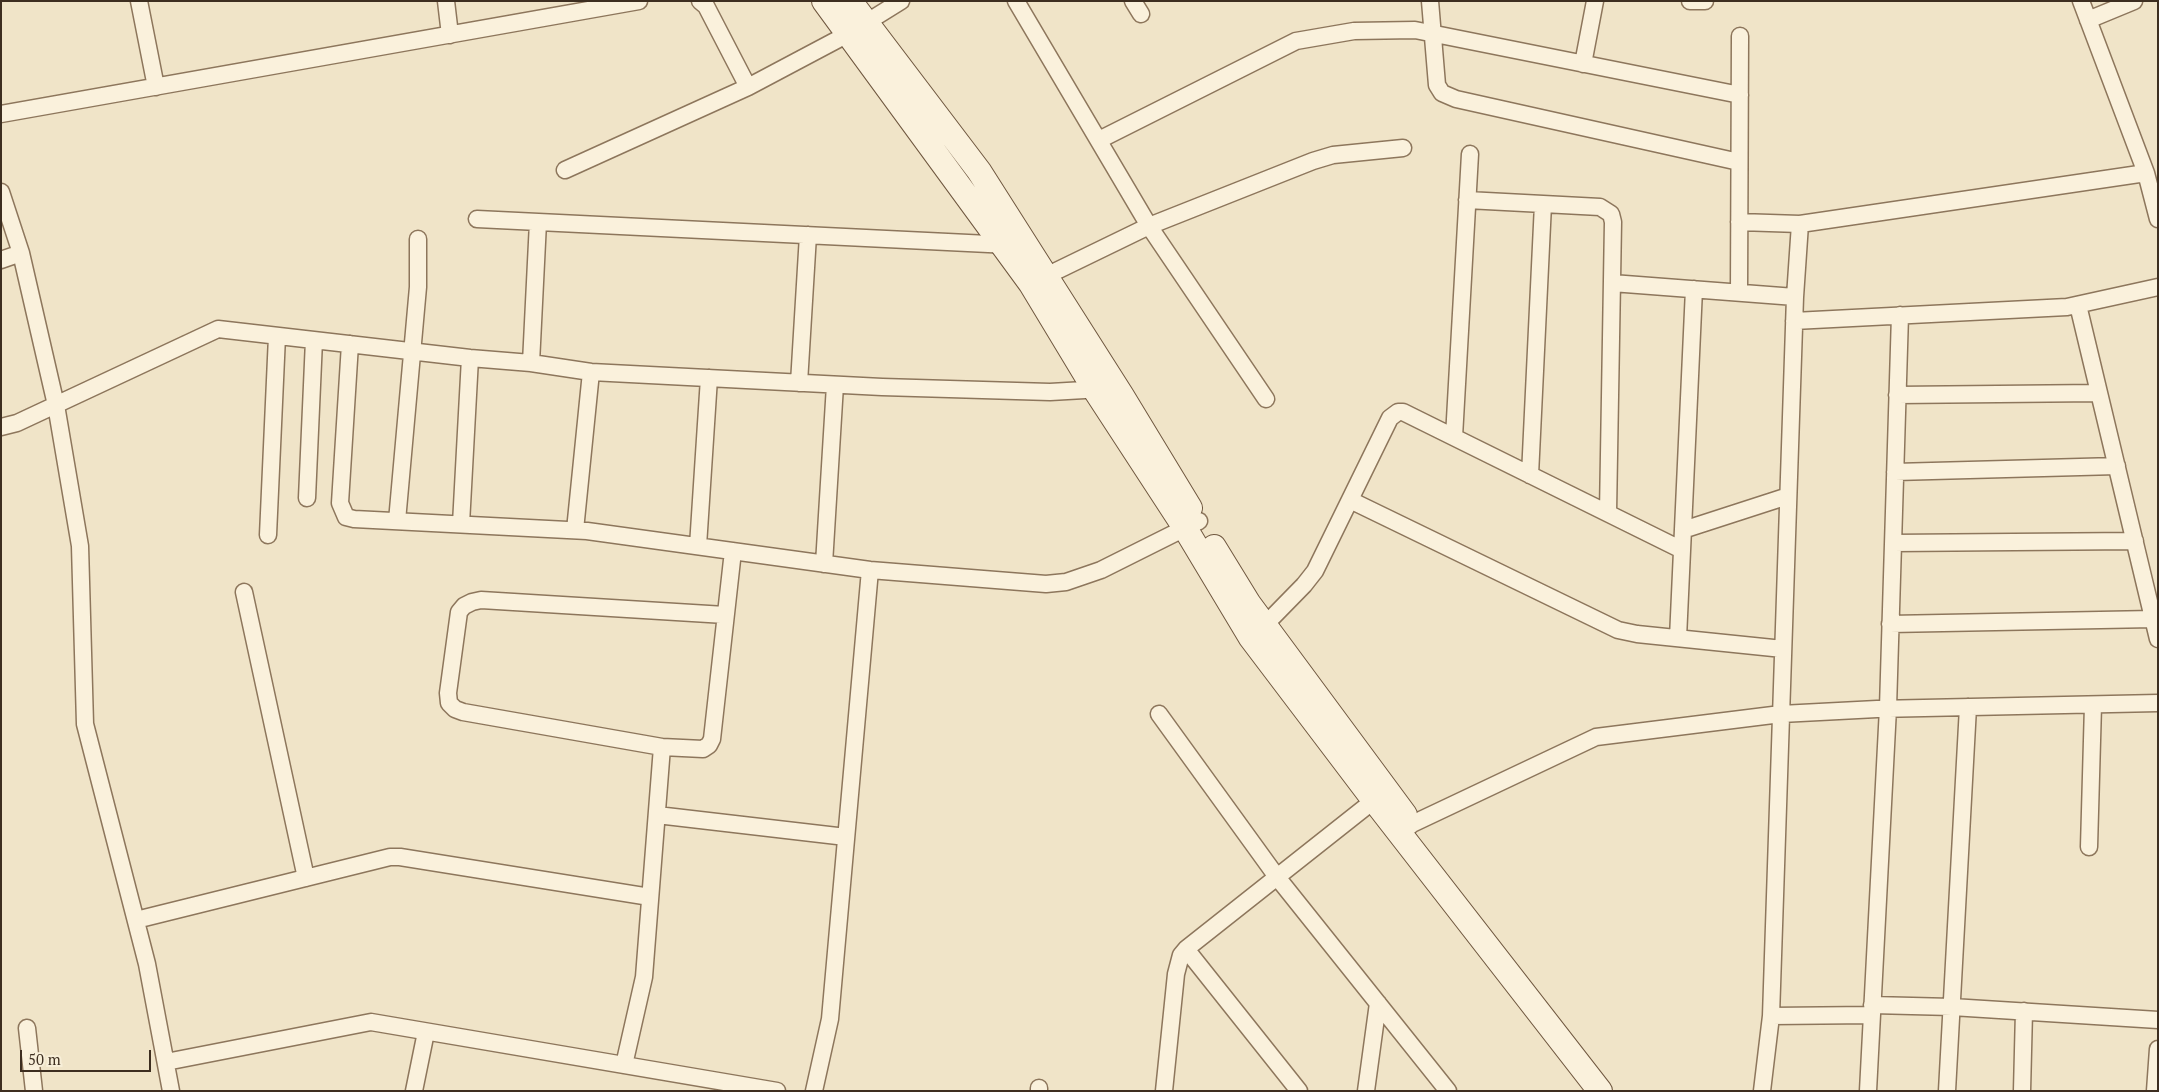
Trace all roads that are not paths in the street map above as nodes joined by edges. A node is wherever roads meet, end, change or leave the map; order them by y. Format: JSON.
{"nodes":[{"id":1,"x":139,"y":1,"type":"edge"},
{"id":2,"x":446,"y":1,"type":"edge"},
{"id":3,"x":639,"y":1,"type":"edge"},
{"id":4,"x":700,"y":1,"type":"edge"},
{"id":5,"x":824,"y":1,"type":"edge"},
{"id":6,"x":850,"y":1,"type":"edge"},
{"id":7,"x":901,"y":1,"type":"edge"},
{"id":8,"x":1016,"y":1,"type":"edge"},
{"id":9,"x":1430,"y":1,"type":"edge"},
{"id":10,"x":1595,"y":1,"type":"edge"},
{"id":11,"x":1690,"y":1,"type":"edge"},
{"id":12,"x":1705,"y":1,"type":"edge"},
{"id":13,"x":2080,"y":1,"type":"edge"},
{"id":14,"x":2134,"y":1,"type":"edge"},
{"id":15,"x":2088,"y":20,"type":"junction"},
{"id":16,"x":857,"y":29,"type":"junction"},
{"id":17,"x":1432,"y":33,"type":"junction"},
{"id":18,"x":450,"y":35,"type":"junction"},
{"id":19,"x":1740,"y":36,"type":"dead end"},
{"id":20,"x":1583,"y":64,"type":"junction"},
{"id":21,"x":156,"y":86,"type":"junction"},
{"id":22,"x":748,"y":87,"type":"junction"},
{"id":23,"x":1740,"y":95,"type":"junction"},
{"id":24,"x":1,"y":114,"type":"edge"},
{"id":25,"x":1099,"y":140,"type":"junction"},
{"id":26,"x":1403,"y":148,"type":"dead end"},
{"id":27,"x":1470,"y":154,"type":"dead end"},
{"id":28,"x":1740,"y":162,"type":"junction"},
{"id":29,"x":565,"y":170,"type":"dead end"},
{"id":30,"x":2146,"y":173,"type":"junction"},
{"id":31,"x":1,"y":192,"type":"edge"},
{"id":32,"x":1468,"y":200,"type":"junction"},
{"id":33,"x":1543,"y":204,"type":"junction"},
{"id":34,"x":477,"y":219,"type":"dead end"},
{"id":35,"x":2158,"y":219,"type":"edge"},
{"id":36,"x":538,"y":222,"type":"junction"},
{"id":37,"x":1739,"y":222,"type":"junction"},
{"id":38,"x":1800,"y":224,"type":"junction"},
{"id":39,"x":1149,"y":226,"type":"junction"},
{"id":40,"x":808,"y":235,"type":"junction"},
{"id":41,"x":418,"y":240,"type":"dead end"},
{"id":42,"x":1001,"y":245,"type":"junction"},
{"id":43,"x":1026,"y":246,"type":"junction"},
{"id":44,"x":21,"y":253,"type":"junction"},
{"id":45,"x":1,"y":260,"type":"edge"},
{"id":46,"x":1046,"y":276,"type":"junction"},
{"id":47,"x":1612,"y":282,"type":"junction"},
{"id":48,"x":2158,"y":287,"type":"edge"},
{"id":49,"x":1694,"y":289,"type":"junction"},
{"id":50,"x":1739,"y":292,"type":"junction"},
{"id":51,"x":1794,"y":297,"type":"junction"},
{"id":52,"x":2078,"y":305,"type":"junction"},
{"id":53,"x":1900,"y":316,"type":"junction"},
{"id":54,"x":1794,"y":321,"type":"junction"},
{"id":55,"x":277,"y":336,"type":"junction"},
{"id":56,"x":314,"y":340,"type":"junction"},
{"id":57,"x":350,"y":344,"type":"junction"},
{"id":58,"x":413,"y":352,"type":"junction"},
{"id":59,"x":470,"y":358,"type":"junction"},
{"id":60,"x":531,"y":363,"type":"junction"},
{"id":61,"x":591,"y":372,"type":"junction"},
{"id":62,"x":709,"y":378,"type":"junction"},
{"id":63,"x":799,"y":383,"type":"junction"},
{"id":64,"x":836,"y":385,"type":"junction"},
{"id":65,"x":1105,"y":388,"type":"junction"},
{"id":66,"x":2099,"y":393,"type":"junction"},
{"id":67,"x":1897,"y":395,"type":"junction"},
{"id":68,"x":1266,"y":399,"type":"dead end"},
{"id":69,"x":56,"y":405,"type":"junction"},
{"id":70,"x":1,"y":427,"type":"edge"},
{"id":71,"x":1454,"y":438,"type":"junction"},
{"id":72,"x":2117,"y":466,"type":"junction"},
{"id":73,"x":1895,"y":472,"type":"junction"},
{"id":74,"x":1530,"y":475,"type":"junction"},
{"id":75,"x":1788,"y":496,"type":"junction"},
{"id":76,"x":307,"y":498,"type":"dead end"},
{"id":77,"x":1350,"y":500,"type":"junction"},
{"id":78,"x":1608,"y":513,"type":"junction"},
{"id":79,"x":397,"y":521,"type":"junction"},
{"id":80,"x":461,"y":524,"type":"junction"},
{"id":81,"x":1192,"y":525,"type":"junction"},
{"id":82,"x":575,"y":530,"type":"junction"},
{"id":83,"x":1683,"y":530,"type":"junction"},
{"id":84,"x":268,"y":535,"type":"dead end"},
{"id":85,"x":2135,"y":542,"type":"junction"},
{"id":86,"x":1893,"y":543,"type":"junction"},
{"id":87,"x":698,"y":546,"type":"junction"},
{"id":88,"x":1682,"y":550,"type":"junction"},
{"id":89,"x":733,"y":551,"type":"junction"},
{"id":90,"x":824,"y":564,"type":"junction"},
{"id":91,"x":870,"y":570,"type":"junction"},
{"id":92,"x":244,"y":592,"type":"dead end"},
{"id":93,"x":726,"y":615,"type":"junction"},
{"id":94,"x":2153,"y":619,"type":"junction"},
{"id":95,"x":1251,"y":622,"type":"junction"},
{"id":96,"x":1890,"y":624,"type":"junction"},
{"id":97,"x":1678,"y":638,"type":"junction"},
{"id":98,"x":2158,"y":639,"type":"edge"},
{"id":99,"x":1783,"y":649,"type":"junction"},
{"id":100,"x":2158,"y":703,"type":"edge"},
{"id":101,"x":2093,"y":704,"type":"junction"},
{"id":102,"x":1968,"y":707,"type":"junction"},
{"id":103,"x":1888,"y":708,"type":"junction"},
{"id":104,"x":1159,"y":714,"type":"dead end"},
{"id":105,"x":1781,"y":714,"type":"junction"},
{"id":106,"x":662,"y":747,"type":"junction"},
{"id":107,"x":1380,"y":795,"type":"junction"},
{"id":108,"x":657,"y":815,"type":"junction"},
{"id":109,"x":1406,"y":829,"type":"junction"},
{"id":110,"x":846,"y":837,"type":"junction"},
{"id":111,"x":2089,"y":847,"type":"dead end"},
{"id":112,"x":1277,"y":877,"type":"junction"},
{"id":113,"x":306,"y":878,"type":"junction"},
{"id":114,"x":650,"y":897,"type":"junction"},
{"id":115,"x":136,"y":920,"type":"junction"},
{"id":116,"x":1186,"y":949,"type":"junction"},
{"id":117,"x":1378,"y":1003,"type":"junction"},
{"id":118,"x":1952,"y":1007,"type":"junction"},
{"id":119,"x":1872,"y":1010,"type":"junction"},
{"id":120,"x":2024,"y":1012,"type":"junction"},
{"id":121,"x":1771,"y":1016,"type":"junction"},
{"id":122,"x":2158,"y":1020,"type":"edge"},
{"id":123,"x":27,"y":1028,"type":"dead end"},
{"id":124,"x":426,"y":1032,"type":"junction"},
{"id":125,"x":2158,"y":1049,"type":"edge"},
{"id":126,"x":166,"y":1062,"type":"junction"},
{"id":127,"x":624,"y":1064,"type":"junction"},
{"id":128,"x":34,"y":1091,"type":"edge"},
{"id":129,"x":171,"y":1091,"type":"edge"},
{"id":130,"x":414,"y":1091,"type":"edge"},
{"id":131,"x":778,"y":1091,"type":"edge"},
{"id":132,"x":814,"y":1091,"type":"edge"},
{"id":133,"x":1164,"y":1091,"type":"edge"},
{"id":134,"x":1299,"y":1091,"type":"edge"},
{"id":135,"x":1366,"y":1091,"type":"edge"},
{"id":136,"x":1448,"y":1091,"type":"edge"},
{"id":137,"x":1600,"y":1091,"type":"edge"},
{"id":138,"x":1619,"y":1091,"type":"edge"},
{"id":139,"x":1762,"y":1091,"type":"edge"},
{"id":140,"x":1868,"y":1091,"type":"edge"},
{"id":141,"x":1948,"y":1091,"type":"edge"},
{"id":142,"x":2022,"y":1091,"type":"edge"},
{"id":143,"x":2155,"y":1091,"type":"edge"}],
"edges":[{"from":1,"to":21,"type":"street"},
{"from":2,"to":18,"type":"street"},
{"from":3,"to":18,"type":"street"},
{"from":4,"to":22,"type":"street"},
{"from":5,"to":16,"type":"street"},
{"from":6,"to":16,"type":"street"},
{"from":7,"to":16,"type":"street"},
{"from":8,"to":25,"type":"street"},
{"from":9,"to":17,"type":"street"},
{"from":10,"to":20,"type":"street"},
{"from":11,"to":12,"type":"street"},
{"from":13,"to":15,"type":"street"},
{"from":14,"to":15,"type":"street"},
{"from":15,"to":30,"type":"street"},
{"from":16,"to":22,"type":"street"},
{"from":16,"to":42,"type":"street"},
{"from":16,"to":43,"type":"street"},
{"from":17,"to":20,"type":"street"},
{"from":17,"to":25,"type":"street"},
{"from":17,"to":28,"type":"street"},
{"from":18,"to":21,"type":"street"},
{"from":19,"to":23,"type":"street"},
{"from":20,"to":23,"type":"street"},
{"from":21,"to":24,"type":"street"},
{"from":22,"to":29,"type":"street"},
{"from":23,"to":28,"type":"street"},
{"from":25,"to":39,"type":"street"},
{"from":26,"to":39,"type":"street"},
{"from":27,"to":32,"type":"street"},
{"from":28,"to":37,"type":"street"},
{"from":30,"to":35,"type":"street"},
{"from":30,"to":38,"type":"street"},
{"from":31,"to":44,"type":"street"},
{"from":32,"to":33,"type":"street"},
{"from":32,"to":71,"type":"street"},
{"from":33,"to":47,"type":"street"},
{"from":33,"to":74,"type":"street"},
{"from":34,"to":36,"type":"street"},
{"from":36,"to":40,"type":"street"},
{"from":36,"to":60,"type":"street"},
{"from":37,"to":38,"type":"street"},
{"from":37,"to":50,"type":"street"},
{"from":38,"to":51,"type":"street"},
{"from":39,"to":46,"type":"street"},
{"from":39,"to":68,"type":"street"},
{"from":40,"to":42,"type":"street"},
{"from":40,"to":63,"type":"street"},
{"from":41,"to":58,"type":"street"},
{"from":42,"to":43,"type":"street"},
{"from":42,"to":65,"type":"street"},
{"from":43,"to":46,"type":"street"},
{"from":44,"to":45,"type":"street"},
{"from":44,"to":69,"type":"street"},
{"from":46,"to":65,"type":"street"},
{"from":47,"to":49,"type":"street"},
{"from":47,"to":78,"type":"street"},
{"from":48,"to":52,"type":"street"},
{"from":49,"to":50,"type":"street"},
{"from":49,"to":83,"type":"street"},
{"from":50,"to":51,"type":"street"},
{"from":51,"to":54,"type":"street"},
{"from":52,"to":53,"type":"street"},
{"from":52,"to":66,"type":"street"},
{"from":53,"to":54,"type":"street"},
{"from":53,"to":67,"type":"street"},
{"from":54,"to":75,"type":"street"},
{"from":55,"to":56,"type":"street"},
{"from":55,"to":69,"type":"street"},
{"from":55,"to":84,"type":"street"},
{"from":56,"to":57,"type":"street"},
{"from":56,"to":76,"type":"street"},
{"from":57,"to":58,"type":"street"},
{"from":57,"to":79,"type":"street"},
{"from":58,"to":59,"type":"street"},
{"from":58,"to":79,"type":"street"},
{"from":59,"to":60,"type":"street"},
{"from":59,"to":80,"type":"street"},
{"from":60,"to":61,"type":"street"},
{"from":61,"to":62,"type":"street"},
{"from":61,"to":82,"type":"street"},
{"from":62,"to":63,"type":"street"},
{"from":62,"to":87,"type":"street"},
{"from":63,"to":64,"type":"street"},
{"from":64,"to":65,"type":"street"},
{"from":64,"to":90,"type":"street"},
{"from":65,"to":81,"type":"street"},
{"from":66,"to":67,"type":"street"},
{"from":66,"to":72,"type":"street"},
{"from":67,"to":73,"type":"street"},
{"from":69,"to":70,"type":"street"},
{"from":69,"to":115,"type":"street"},
{"from":71,"to":74,"type":"street"},
{"from":71,"to":77,"type":"street"},
{"from":72,"to":73,"type":"street"},
{"from":72,"to":85,"type":"street"},
{"from":73,"to":86,"type":"street"},
{"from":74,"to":78,"type":"street"},
{"from":75,"to":83,"type":"street"},
{"from":75,"to":99,"type":"street"},
{"from":77,"to":95,"type":"street"},
{"from":77,"to":97,"type":"street"},
{"from":78,"to":88,"type":"street"},
{"from":79,"to":80,"type":"street"},
{"from":80,"to":82,"type":"street"},
{"from":81,"to":91,"type":"street"},
{"from":81,"to":95,"type":"street"},
{"from":82,"to":87,"type":"street"},
{"from":83,"to":88,"type":"street"},
{"from":85,"to":86,"type":"street"},
{"from":85,"to":94,"type":"street"},
{"from":86,"to":96,"type":"street"},
{"from":87,"to":89,"type":"street"},
{"from":88,"to":97,"type":"street"},
{"from":89,"to":90,"type":"street"},
{"from":89,"to":93,"type":"street"},
{"from":90,"to":91,"type":"street"},
{"from":91,"to":110,"type":"street"},
{"from":92,"to":113,"type":"street"},
{"from":93,"to":106,"type":"street"},
{"from":93,"to":106,"type":"street"},
{"from":94,"to":96,"type":"street"},
{"from":94,"to":98,"type":"street"},
{"from":95,"to":107,"type":"street"},
{"from":96,"to":103,"type":"street"},
{"from":97,"to":99,"type":"street"},
{"from":99,"to":105,"type":"street"},
{"from":100,"to":101,"type":"street"},
{"from":101,"to":102,"type":"street"},
{"from":101,"to":111,"type":"street"},
{"from":102,"to":103,"type":"street"},
{"from":102,"to":118,"type":"street"},
{"from":103,"to":105,"type":"street"},
{"from":103,"to":119,"type":"street"},
{"from":104,"to":112,"type":"street"},
{"from":105,"to":109,"type":"street"},
{"from":105,"to":121,"type":"street"},
{"from":106,"to":108,"type":"street"},
{"from":107,"to":109,"type":"street"},
{"from":107,"to":112,"type":"street"},
{"from":108,"to":110,"type":"street"},
{"from":108,"to":114,"type":"street"},
{"from":109,"to":137,"type":"street"},
{"from":109,"to":138,"type":"street"},
{"from":110,"to":132,"type":"street"},
{"from":112,"to":116,"type":"street"},
{"from":112,"to":117,"type":"street"},
{"from":113,"to":114,"type":"street"},
{"from":113,"to":115,"type":"street"},
{"from":114,"to":127,"type":"street"},
{"from":115,"to":126,"type":"street"},
{"from":116,"to":133,"type":"street"},
{"from":116,"to":134,"type":"street"},
{"from":117,"to":135,"type":"street"},
{"from":117,"to":136,"type":"street"},
{"from":118,"to":119,"type":"street"},
{"from":118,"to":120,"type":"street"},
{"from":118,"to":141,"type":"street"},
{"from":119,"to":121,"type":"street"},
{"from":119,"to":140,"type":"street"},
{"from":120,"to":122,"type":"street"},
{"from":120,"to":142,"type":"street"},
{"from":121,"to":139,"type":"street"},
{"from":123,"to":128,"type":"street"},
{"from":124,"to":126,"type":"street"},
{"from":124,"to":127,"type":"street"},
{"from":124,"to":130,"type":"street"},
{"from":125,"to":143,"type":"street"},
{"from":126,"to":129,"type":"street"},
{"from":127,"to":131,"type":"street"}]}
